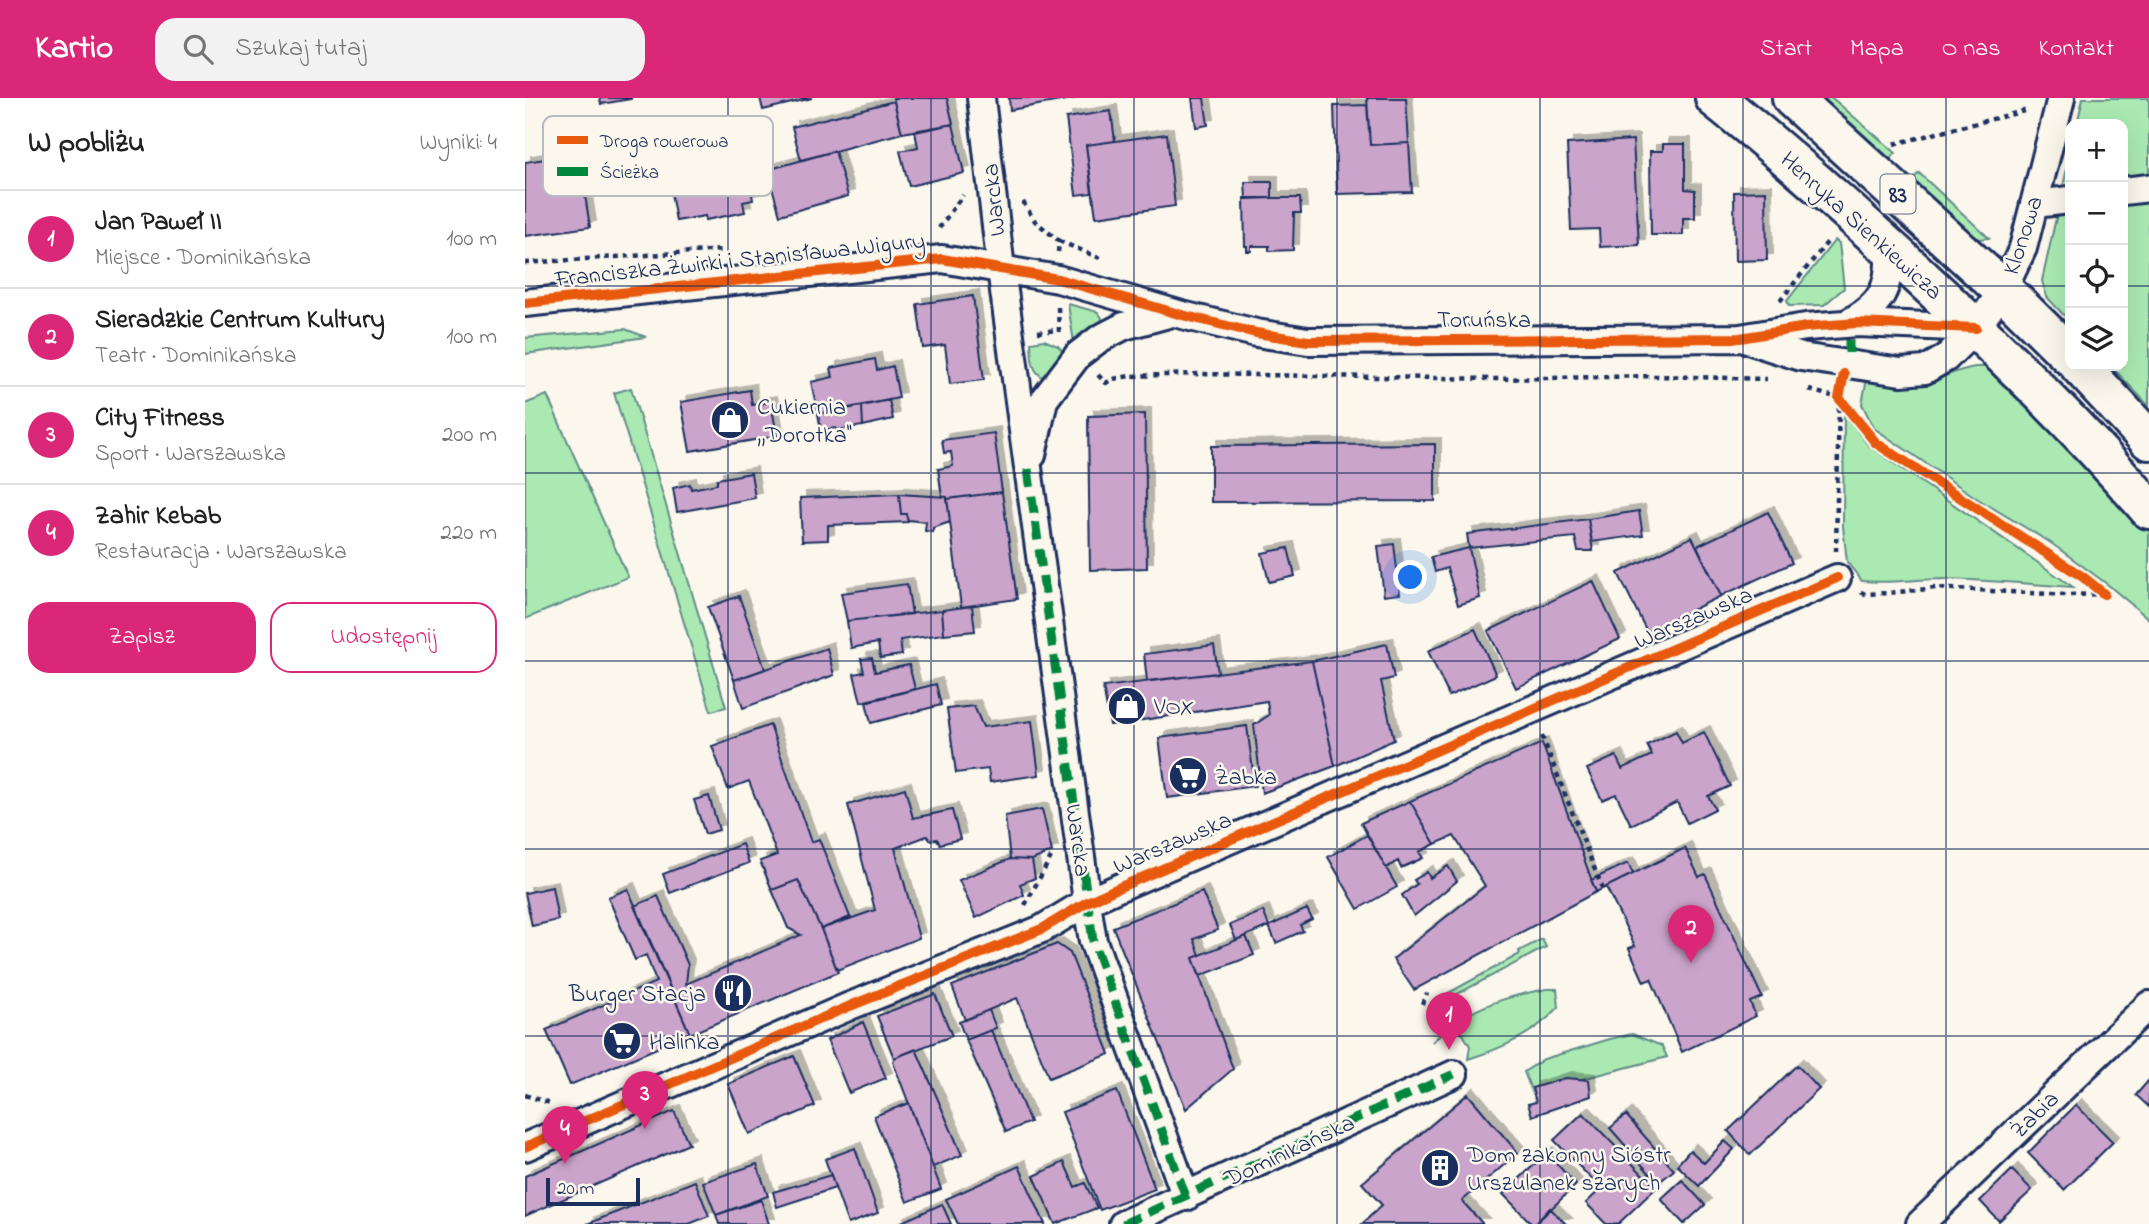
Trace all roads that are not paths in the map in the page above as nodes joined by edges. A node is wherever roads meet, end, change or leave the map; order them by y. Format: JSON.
{"nodes":[{"id":1,"x":981,"y":98,"type":"edge"},
{"id":2,"x":1715,"y":98,"type":"edge"},
{"id":3,"x":1792,"y":98,"type":"edge"},
{"id":4,"x":2060,"y":100,"type":"edge"},
{"id":5,"x":2149,"y":188,"type":"edge"},
{"id":6,"x":2128,"y":190,"type":"edge"},
{"id":7,"x":2065,"y":201,"type":"edge"},
{"id":8,"x":2034,"y":204,"type":"junction"},
{"id":9,"x":1889,"y":248,"type":"junction"},
{"id":10,"x":1001,"y":269,"type":"junction"},
{"id":11,"x":2003,"y":290,"type":"junction"},
{"id":12,"x":525,"y":303,"type":"edge"},
{"id":13,"x":1174,"y":313,"type":"junction"},
{"id":14,"x":1846,"y":324,"type":"junction"},
{"id":15,"x":1976,"y":328,"type":"junction"},
{"id":16,"x":1740,"y":338,"type":"junction"},
{"id":17,"x":2065,"y":351,"type":"edge"},
{"id":18,"x":2085,"y":371,"type":"edge"},
{"id":19,"x":2149,"y":440,"type":"edge"},
{"id":20,"x":1028,"y":470,"type":"junction"},
{"id":21,"x":2149,"y":509,"type":"edge"},
{"id":22,"x":1837,"y":578,"type":"road end"},
{"id":23,"x":1087,"y":902,"type":"junction"},
{"id":24,"x":2149,"y":1004,"type":"edge"},
{"id":25,"x":1454,"y":1074,"type":"dead end"},
{"id":26,"x":525,"y":1147,"type":"edge"},
{"id":27,"x":1186,"y":1197,"type":"junction"},
{"id":28,"x":1123,"y":1224,"type":"edge"},
{"id":29,"x":1920,"y":1224,"type":"edge"}],
"edges":[{"from":1,"to":10,"type":"street","name":"Warcka"},
{"from":2,"to":9,"type":"main road","name":"Henryka Sienkiewicza","number":"83"},
{"from":3,"to":11,"type":"main road","name":"Henryka Sienkiewicza","number":"83"},
{"from":4,"to":8,"type":"street","name":"Klonowa"},
{"from":5,"to":6,"type":"street"},
{"from":7,"to":8,"type":"street"},
{"from":8,"to":11,"type":"street","name":"Klonowa"},
{"from":9,"to":14,"type":"street","name":"Toruńska"},
{"from":9,"to":15,"type":"main road","name":"Henryka Sienkiewicza","number":"83"},
{"from":10,"to":12,"type":"street","name":"Franciszka Żwirki i Stanisława Wigury"},
{"from":10,"to":13,"type":"street","name":"Toruńska"},
{"from":10,"to":20,"type":"street","name":"Warcka"},
{"from":11,"to":15,"type":"street","name":"Klonowa"},
{"from":11,"to":17,"type":"main road","name":"Henryka Sienkiewicza","number":"83"},
{"from":13,"to":16,"type":"street","name":"Toruńska"},
{"from":13,"to":20,"type":"street","name":"Warcka"},
{"from":14,"to":15,"type":"street","name":"Toruńska"},
{"from":14,"to":16,"type":"street","name":"Toruńska"},
{"from":15,"to":16,"type":"street","name":"Toruńska"},
{"from":15,"to":21,"type":"main road","name":"Henryka Sienkiewicza","number":"83"},
{"from":18,"to":19,"type":"main road"},
{"from":20,"to":23,"type":"street","name":"Warcka"},
{"from":22,"to":23,"type":"street","name":"Warszawska"},
{"from":23,"to":26,"type":"street","name":"Warszawska"},
{"from":23,"to":27,"type":"street","name":"Warcka"},
{"from":24,"to":29,"type":"street","name":"Żabia"},
{"from":25,"to":27,"type":"street","name":"Dominikańska"},
{"from":27,"to":28,"type":"street","name":"Dominikańska"}]}
